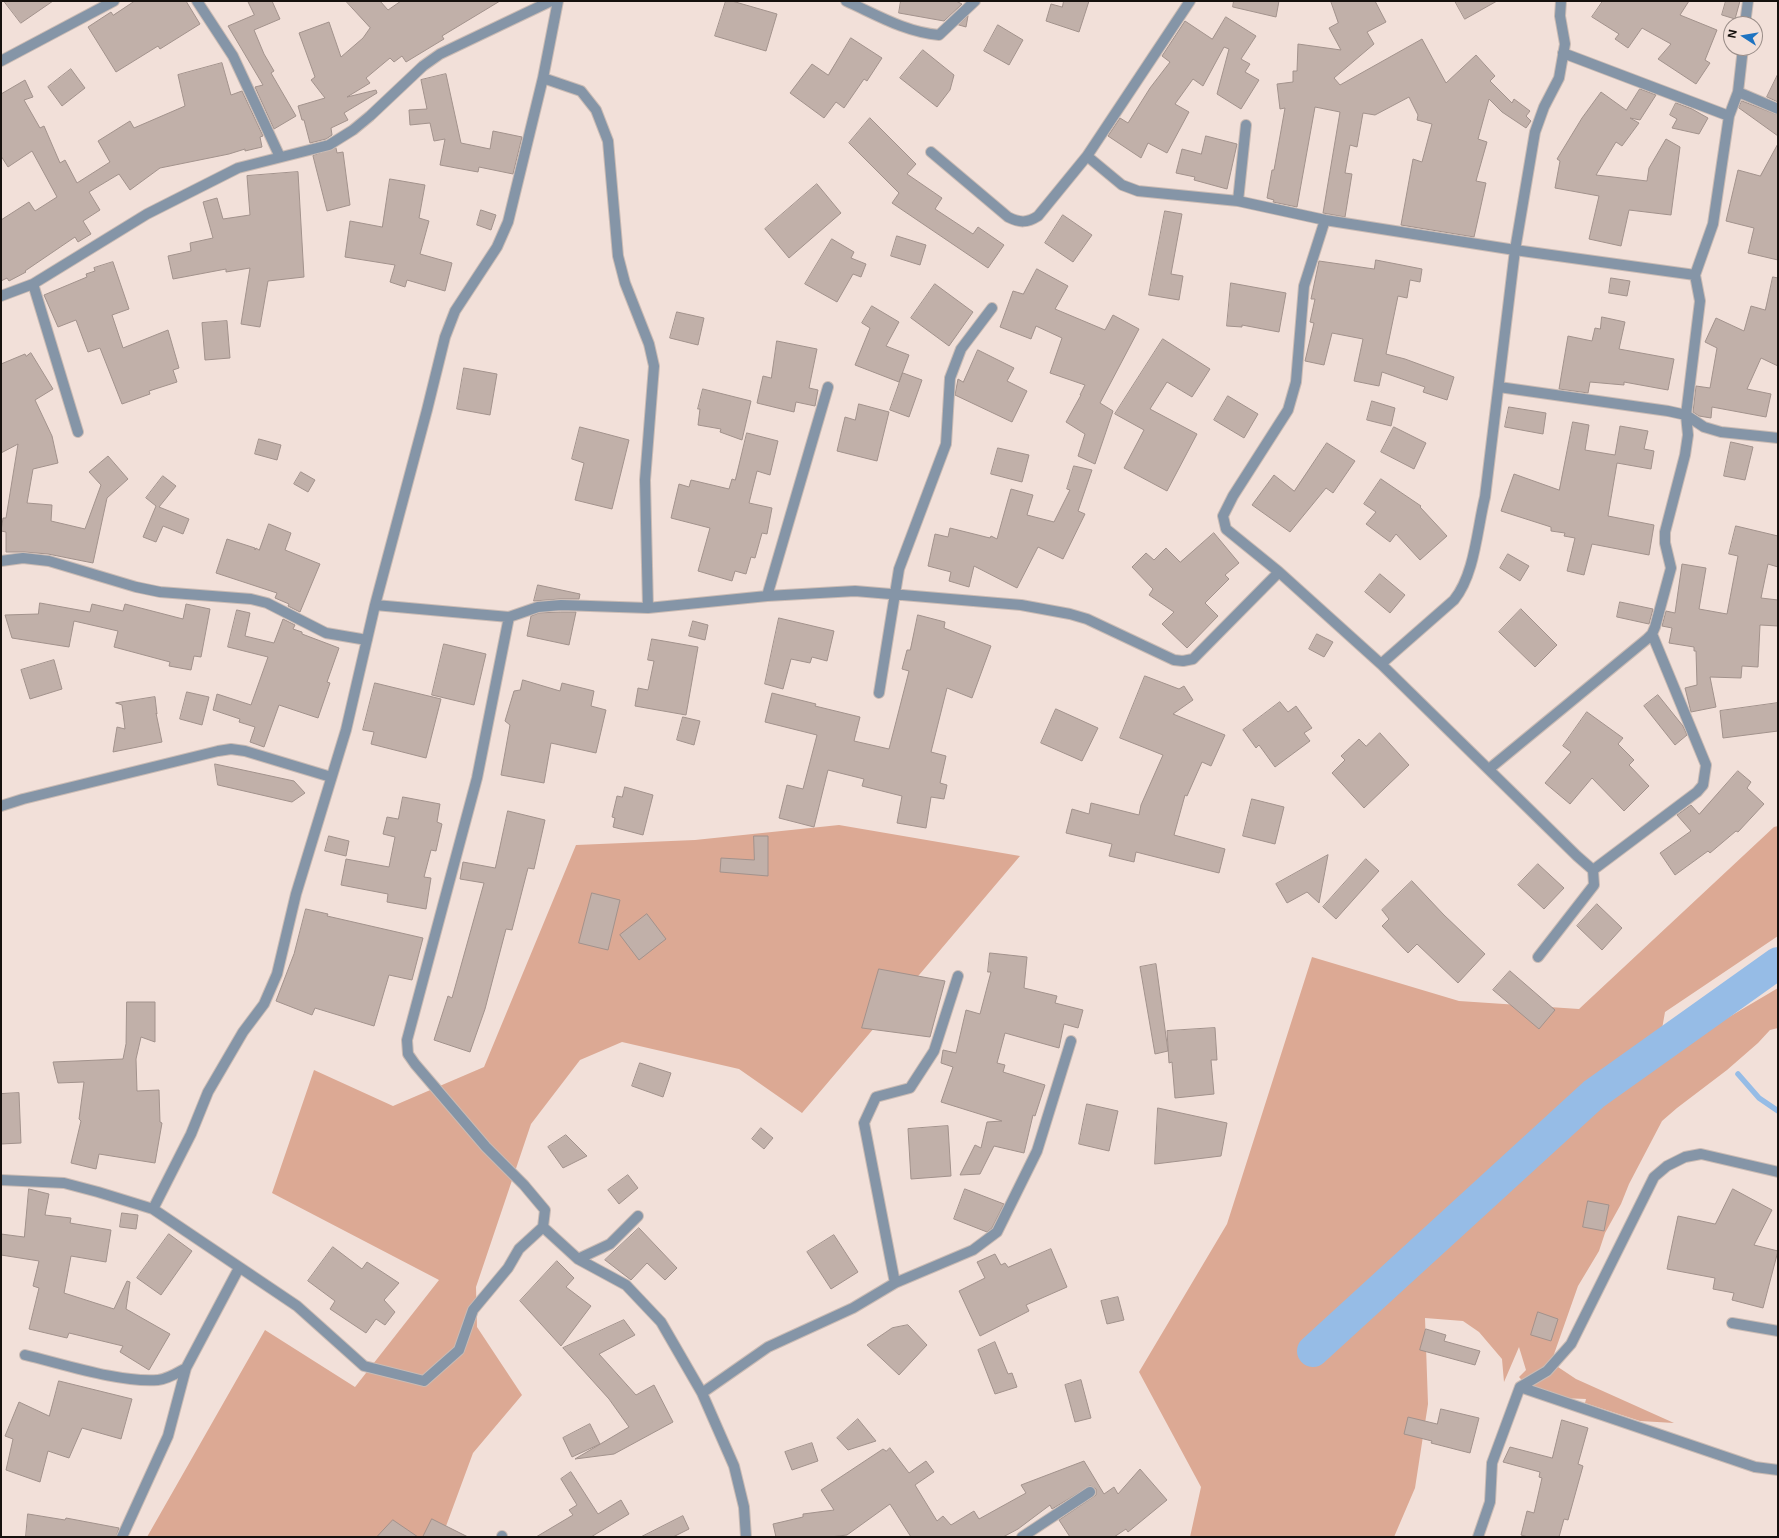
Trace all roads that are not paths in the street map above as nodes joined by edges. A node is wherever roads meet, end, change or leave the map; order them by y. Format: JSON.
{"nodes":[{"id":1,"x":114,"y":1,"type":"edge"},
{"id":2,"x":197,"y":1,"type":"edge"},
{"id":3,"x":551,"y":1,"type":"edge"},
{"id":4,"x":558,"y":1,"type":"edge"},
{"id":5,"x":846,"y":1,"type":"edge"},
{"id":6,"x":975,"y":1,"type":"edge"},
{"id":7,"x":1190,"y":1,"type":"edge"},
{"id":8,"x":1561,"y":1,"type":"edge"},
{"id":9,"x":1748,"y":1,"type":"edge"},
{"id":10,"x":1746,"y":16,"type":"edge"},
{"id":11,"x":1563,"y":54,"type":"junction"},
{"id":12,"x":1742,"y":56,"type":"edge"},
{"id":13,"x":1,"y":62,"type":"edge"},
{"id":14,"x":543,"y":78,"type":"junction"},
{"id":15,"x":1738,"y":92,"type":"junction"},
{"id":16,"x":1778,"y":109,"type":"edge"},
{"id":17,"x":1729,"y":116,"type":"junction"},
{"id":18,"x":1246,"y":125,"type":"dead end"},
{"id":19,"x":931,"y":152,"type":"dead end"},
{"id":20,"x":1087,"y":156,"type":"junction"},
{"id":21,"x":280,"y":157,"type":"junction"},
{"id":22,"x":1238,"y":202,"type":"junction"},
{"id":23,"x":1325,"y":220,"type":"junction"},
{"id":24,"x":1515,"y":250,"type":"junction"},
{"id":25,"x":1695,"y":275,"type":"junction"},
{"id":26,"x":33,"y":284,"type":"junction"},
{"id":27,"x":1,"y":296,"type":"edge"},
{"id":28,"x":992,"y":308,"type":"dead end"},
{"id":29,"x":828,"y":387,"type":"dead end"},
{"id":30,"x":1499,"y":387,"type":"junction"},
{"id":31,"x":1686,"y":415,"type":"junction"},
{"id":32,"x":78,"y":432,"type":"dead end"},
{"id":33,"x":1778,"y":438,"type":"edge"},
{"id":34,"x":1,"y":561,"type":"edge"},
{"id":35,"x":1279,"y":572,"type":"junction"},
{"id":36,"x":894,"y":595,"type":"junction"},
{"id":37,"x":767,"y":596,"type":"junction"},
{"id":38,"x":375,"y":606,"type":"junction"},
{"id":39,"x":648,"y":608,"type":"junction"},
{"id":40,"x":509,"y":616,"type":"junction"},
{"id":41,"x":1652,"y":634,"type":"junction"},
{"id":42,"x":367,"y":640,"type":"junction"},
{"id":43,"x":1381,"y":664,"type":"junction"},
{"id":44,"x":878,"y":693,"type":"dead end"},
{"id":45,"x":1489,"y":769,"type":"junction"},
{"id":46,"x":331,"y":777,"type":"junction"},
{"id":47,"x":1,"y":806,"type":"edge"},
{"id":48,"x":1593,"y":870,"type":"junction"},
{"id":49,"x":1538,"y":957,"type":"dead end"},
{"id":50,"x":958,"y":976,"type":"dead end"},
{"id":51,"x":1071,"y":1041,"type":"dead end"},
{"id":52,"x":1778,"y":1172,"type":"edge"},
{"id":53,"x":1,"y":1180,"type":"edge"},
{"id":54,"x":153,"y":1209,"type":"junction"},
{"id":55,"x":638,"y":1216,"type":"dead end"},
{"id":56,"x":543,"y":1227,"type":"junction"},
{"id":57,"x":578,"y":1259,"type":"junction"},
{"id":58,"x":239,"y":1268,"type":"junction"},
{"id":59,"x":895,"y":1284,"type":"junction"},
{"id":60,"x":1732,"y":1323,"type":"dead end"},
{"id":61,"x":1778,"y":1331,"type":"edge"},
{"id":62,"x":25,"y":1355,"type":"dead end"},
{"id":63,"x":186,"y":1368,"type":"junction"},
{"id":64,"x":1520,"y":1387,"type":"junction"},
{"id":65,"x":702,"y":1393,"type":"junction"},
{"id":66,"x":1778,"y":1470,"type":"edge"},
{"id":67,"x":1090,"y":1492,"type":"dead end"},
{"id":68,"x":122,"y":1537,"type":"edge"},
{"id":69,"x":746,"y":1537,"type":"edge"},
{"id":70,"x":1022,"y":1537,"type":"edge"},
{"id":71,"x":1478,"y":1537,"type":"edge"}],
"edges":[{"from":1,"to":13,"type":"street"},
{"from":2,"to":21,"type":"street"},
{"from":3,"to":21,"type":"street"},
{"from":4,"to":14,"type":"street"},
{"from":5,"to":6,"type":"street"},
{"from":7,"to":20,"type":"street"},
{"from":8,"to":11,"type":"street"},
{"from":9,"to":10,"type":"street"},
{"from":11,"to":17,"type":"street"},
{"from":11,"to":24,"type":"street"},
{"from":12,"to":15,"type":"street"},
{"from":14,"to":38,"type":"street"},
{"from":14,"to":39,"type":"street"},
{"from":15,"to":16,"type":"street"},
{"from":15,"to":17,"type":"street"},
{"from":17,"to":25,"type":"street"},
{"from":18,"to":22,"type":"street"},
{"from":19,"to":20,"type":"street"},
{"from":20,"to":22,"type":"street"},
{"from":21,"to":26,"type":"street"},
{"from":22,"to":23,"type":"street"},
{"from":23,"to":24,"type":"street"},
{"from":23,"to":35,"type":"street"},
{"from":24,"to":25,"type":"street"},
{"from":24,"to":30,"type":"street"},
{"from":25,"to":31,"type":"street"},
{"from":26,"to":27,"type":"street"},
{"from":26,"to":32,"type":"street"},
{"from":28,"to":36,"type":"street"},
{"from":29,"to":37,"type":"street"},
{"from":30,"to":31,"type":"street"},
{"from":30,"to":43,"type":"street"},
{"from":31,"to":33,"type":"street"},
{"from":31,"to":41,"type":"street"},
{"from":34,"to":42,"type":"street"},
{"from":35,"to":36,"type":"street"},
{"from":35,"to":43,"type":"street"},
{"from":36,"to":37,"type":"street"},
{"from":36,"to":44,"type":"street"},
{"from":37,"to":39,"type":"street"},
{"from":38,"to":40,"type":"street"},
{"from":38,"to":42,"type":"street"},
{"from":39,"to":40,"type":"street"},
{"from":40,"to":56,"type":"street"},
{"from":41,"to":45,"type":"street"},
{"from":41,"to":48,"type":"street"},
{"from":42,"to":46,"type":"street"},
{"from":43,"to":45,"type":"street"},
{"from":45,"to":48,"type":"street"},
{"from":46,"to":47,"type":"street"},
{"from":46,"to":54,"type":"street"},
{"from":48,"to":49,"type":"street"},
{"from":50,"to":59,"type":"street"},
{"from":51,"to":59,"type":"street"},
{"from":52,"to":64,"type":"street"},
{"from":53,"to":54,"type":"street"},
{"from":54,"to":58,"type":"street"},
{"from":55,"to":57,"type":"street"},
{"from":56,"to":57,"type":"street"},
{"from":56,"to":58,"type":"street"},
{"from":57,"to":65,"type":"street"},
{"from":58,"to":63,"type":"street"},
{"from":59,"to":65,"type":"street"},
{"from":60,"to":61,"type":"street"},
{"from":62,"to":63,"type":"street"},
{"from":63,"to":68,"type":"street"},
{"from":64,"to":66,"type":"street"},
{"from":64,"to":71,"type":"street"},
{"from":65,"to":69,"type":"street"},
{"from":67,"to":70,"type":"street"}]}
